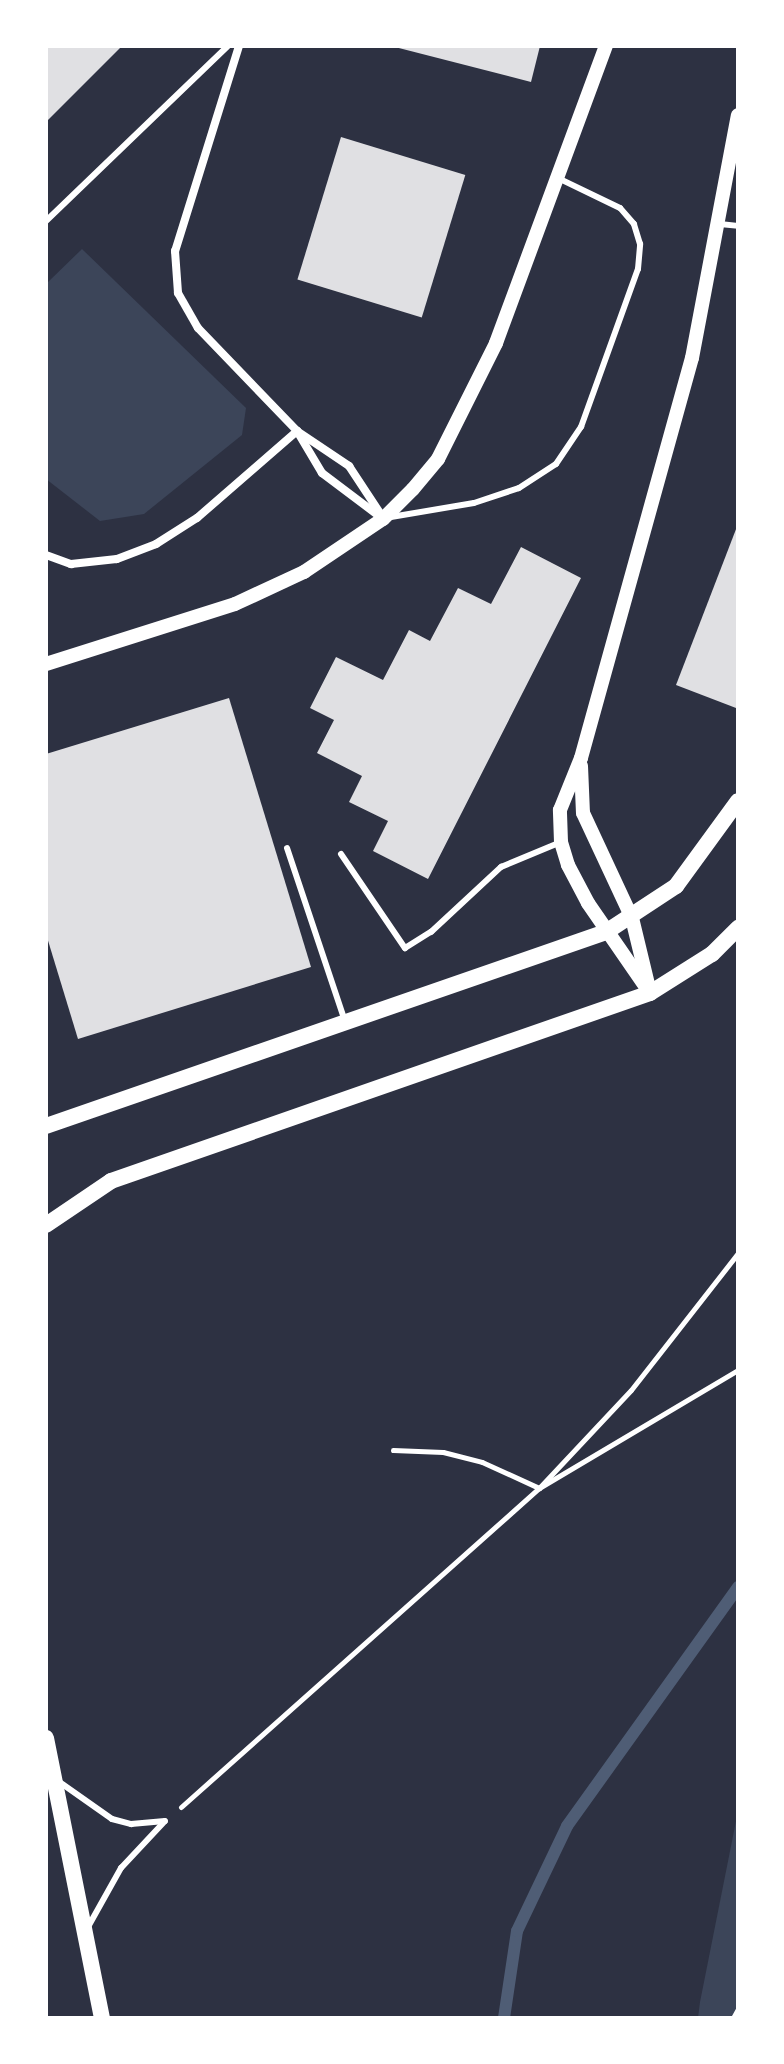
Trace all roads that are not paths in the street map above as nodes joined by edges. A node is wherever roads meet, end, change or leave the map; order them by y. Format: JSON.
{"nodes":[{"id":1,"x":228,"y":46,"type":"edge"},
{"id":2,"x":239,"y":46,"type":"edge"},
{"id":3,"x":606,"y":46,"type":"edge"},
{"id":4,"x":738,"y":115,"type":"edge"},
{"id":5,"x":560,"y":179,"type":"junction"},
{"id":6,"x":46,"y":221,"type":"edge"},
{"id":7,"x":720,"y":224,"type":"junction"},
{"id":8,"x":738,"y":226,"type":"edge"},
{"id":9,"x":297,"y":431,"type":"junction"},
{"id":10,"x":383,"y":519,"type":"junction"},
{"id":11,"x":46,"y":555,"type":"edge"},
{"id":12,"x":46,"y":664,"type":"edge"},
{"id":13,"x":581,"y":758,"type":"junction"},
{"id":14,"x":738,"y":801,"type":"edge"},
{"id":15,"x":561,"y":842,"type":"junction"},
{"id":16,"x":287,"y":848,"type":"dead end"},
{"id":17,"x":341,"y":854,"type":"dead end"},
{"id":18,"x":632,"y":918,"type":"junction"},
{"id":19,"x":738,"y":928,"type":"edge"},
{"id":20,"x":606,"y":932,"type":"junction"},
{"id":21,"x":650,"y":993,"type":"junction"},
{"id":22,"x":345,"y":1021,"type":"junction"},
{"id":23,"x":46,"y":1126,"type":"edge"},
{"id":24,"x":46,"y":1225,"type":"edge"},
{"id":25,"x":46,"y":1738,"type":"edge"},
{"id":26,"x":54,"y":1777,"type":"junction"},
{"id":27,"x":85,"y":1934,"type":"junction"},
{"id":28,"x":102,"y":2018,"type":"edge"}],
"edges":[{"from":1,"to":6,"type":"lane"},
{"from":2,"to":9,"type":"street"},
{"from":3,"to":5,"type":"street"},
{"from":4,"to":7,"type":"street"},
{"from":5,"to":10,"type":"street"},
{"from":5,"to":10,"type":"lane"},
{"from":7,"to":8,"type":"lane"},
{"from":7,"to":13,"type":"street"},
{"from":9,"to":10,"type":"street"},
{"from":9,"to":10,"type":"street"},
{"from":9,"to":11,"type":"street"},
{"from":10,"to":12,"type":"street"},
{"from":13,"to":15,"type":"street"},
{"from":13,"to":18,"type":"street"},
{"from":14,"to":18,"type":"main road"},
{"from":15,"to":17,"type":"lane"},
{"from":15,"to":20,"type":"street"},
{"from":16,"to":22,"type":"lane"},
{"from":18,"to":20,"type":"main road"},
{"from":18,"to":21,"type":"street"},
{"from":19,"to":21,"type":"main road"},
{"from":20,"to":21,"type":"street"},
{"from":20,"to":22,"type":"main road"},
{"from":21,"to":24,"type":"main road"},
{"from":22,"to":23,"type":"main road"},
{"from":25,"to":26,"type":"main road"},
{"from":26,"to":27,"type":"main road"},
{"from":26,"to":27,"type":"lane"},
{"from":27,"to":28,"type":"main road"}]}
